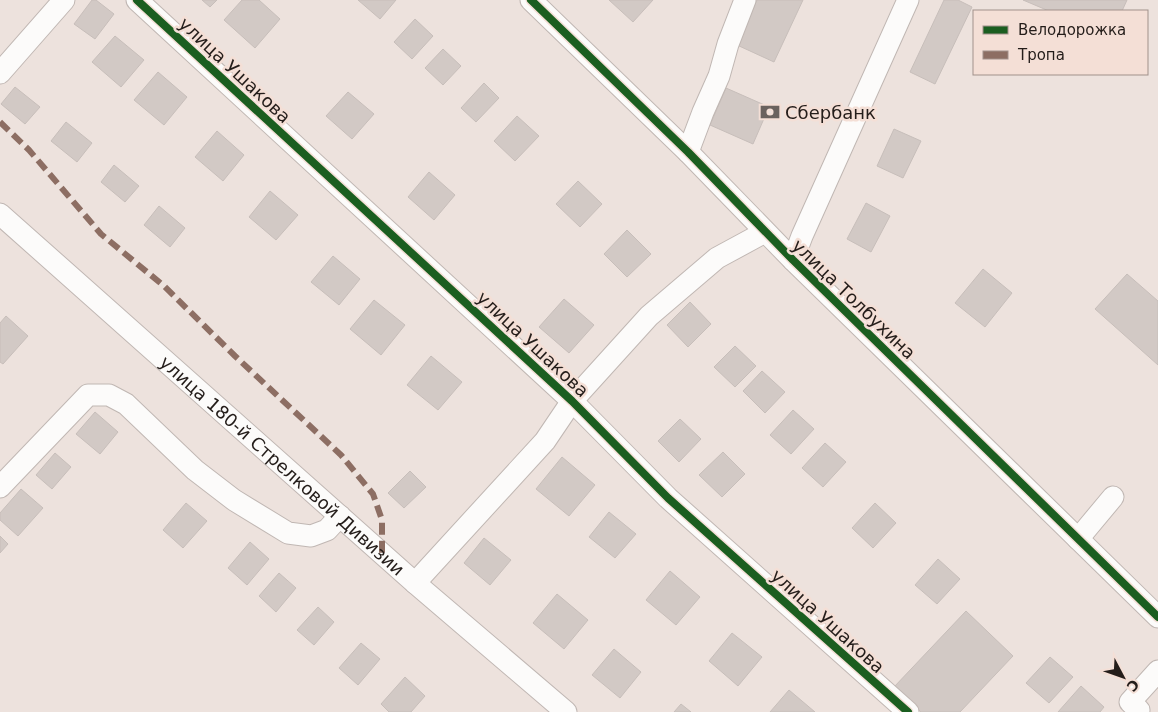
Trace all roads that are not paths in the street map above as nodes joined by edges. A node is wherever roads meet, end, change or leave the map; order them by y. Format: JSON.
{"nodes":[{"id":1,"x":64,"y":0,"type":"edge"},
{"id":2,"x":137,"y":0,"type":"edge"},
{"id":3,"x":531,"y":0,"type":"edge"},
{"id":4,"x":745,"y":0,"type":"edge"},
{"id":5,"x":908,"y":0,"type":"edge"},
{"id":6,"x":0,"y":73,"type":"edge"},
{"id":7,"x":688,"y":152,"type":"junction"},
{"id":8,"x":0,"y":214,"type":"edge"},
{"id":9,"x":765,"y":232,"type":"junction"},
{"id":10,"x":792,"y":260,"type":"junction"},
{"id":11,"x":572,"y":401,"type":"junction"},
{"id":12,"x":0,"y":487,"type":"edge"},
{"id":13,"x":1113,"y":498,"type":"dead end"},
{"id":14,"x":340,"y":516,"type":"junction"},
{"id":15,"x":1078,"y":539,"type":"junction"},
{"id":16,"x":415,"y":583,"type":"junction"},
{"id":17,"x":1158,"y":617,"type":"edge"},
{"id":18,"x":1158,"y":671,"type":"edge"},
{"id":19,"x":1139,"y":710,"type":"dead end"},
{"id":20,"x":566,"y":712,"type":"edge"},
{"id":21,"x":908,"y":712,"type":"edge"}],
"edges":[{"from":1,"to":6,"type":"street"},
{"from":2,"to":11,"type":"street","name":"улица Ушакова"},
{"from":3,"to":7,"type":"street","name":"улица Толбухина"},
{"from":4,"to":7,"type":"street"},
{"from":5,"to":10,"type":"street"},
{"from":7,"to":9,"type":"street","name":"улица Толбухина"},
{"from":8,"to":14,"type":"street","name":"улица 180-й Стрелковой Дивизии"},
{"from":9,"to":10,"type":"street","name":"улица Толбухина"},
{"from":9,"to":11,"type":"street"},
{"from":10,"to":15,"type":"street","name":"улица Толбухина"},
{"from":11,"to":16,"type":"street"},
{"from":11,"to":21,"type":"street","name":"улица Ушакова"},
{"from":12,"to":14,"type":"street"},
{"from":13,"to":15,"type":"street"},
{"from":14,"to":16,"type":"street","name":"улица 180-й Стрелковой Дивизии"},
{"from":15,"to":17,"type":"street","name":"улица Толбухина"},
{"from":16,"to":20,"type":"street","name":"улица 180-й Стрелковой Дивизии"},
{"from":18,"to":19,"type":"street"}]}
